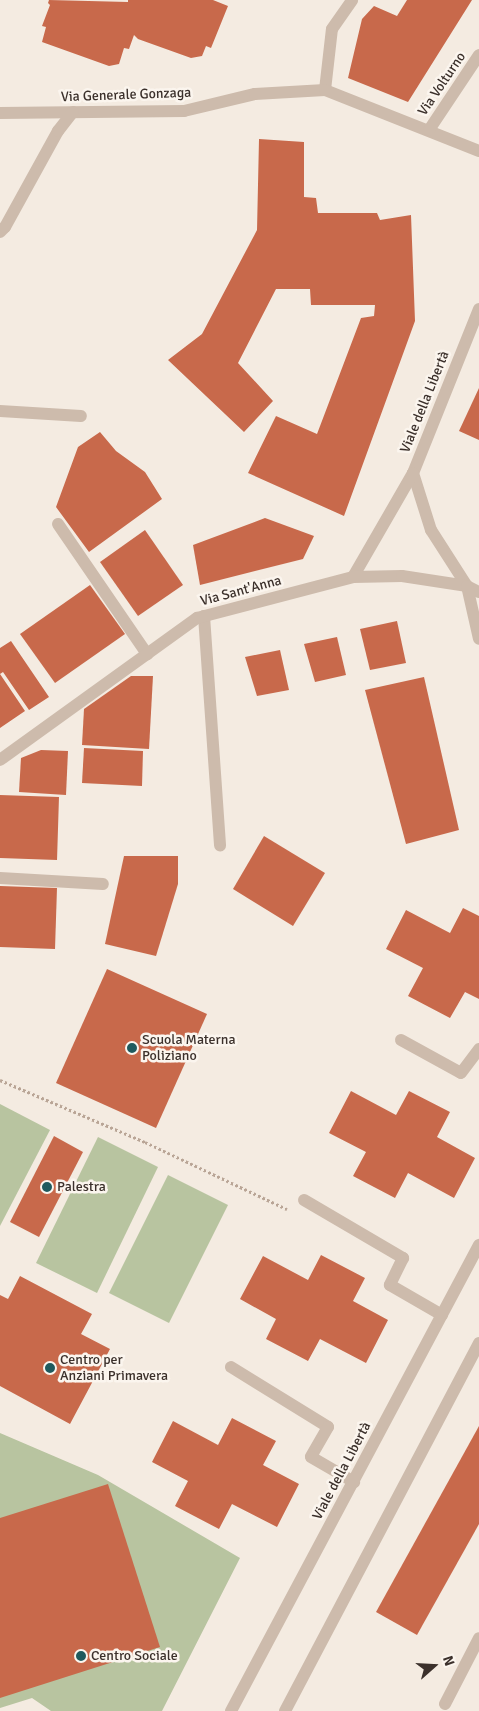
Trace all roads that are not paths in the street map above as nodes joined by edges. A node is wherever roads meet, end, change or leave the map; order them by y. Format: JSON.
{"nodes":[{"id":1,"x":352,"y":0,"type":"edge"},
{"id":2,"x":479,"y":55,"type":"edge"},
{"id":3,"x":325,"y":90,"type":"junction"},
{"id":4,"x":73,"y":112,"type":"junction"},
{"id":5,"x":0,"y":113,"type":"edge"},
{"id":6,"x":430,"y":130,"type":"junction"},
{"id":7,"x":479,"y":151,"type":"edge"},
{"id":8,"x":0,"y":232,"type":"edge"},
{"id":9,"x":479,"y":309,"type":"edge"},
{"id":10,"x":0,"y":411,"type":"edge"},
{"id":11,"x":81,"y":416,"type":"dead end"},
{"id":12,"x":413,"y":473,"type":"junction"},
{"id":13,"x":58,"y":524,"type":"dead end"},
{"id":14,"x":353,"y":577,"type":"junction"},
{"id":15,"x":467,"y":586,"type":"junction"},
{"id":16,"x":479,"y":592,"type":"edge"},
{"id":17,"x":204,"y":616,"type":"junction"},
{"id":18,"x":479,"y":639,"type":"edge"},
{"id":19,"x":147,"y":654,"type":"junction"},
{"id":20,"x":0,"y":760,"type":"edge"},
{"id":21,"x":220,"y":846,"type":"dead end"},
{"id":22,"x":0,"y":878,"type":"edge"},
{"id":23,"x":103,"y":884,"type":"dead end"},
{"id":24,"x":401,"y":1040,"type":"dead end"},
{"id":25,"x":479,"y":1049,"type":"edge"},
{"id":26,"x":304,"y":1200,"type":"road end"},
{"id":27,"x":479,"y":1245,"type":"edge"},
{"id":28,"x":442,"y":1316,"type":"junction"},
{"id":29,"x":479,"y":1343,"type":"edge"},
{"id":30,"x":231,"y":1367,"type":"dead end"},
{"id":31,"x":354,"y":1482,"type":"junction"},
{"id":32,"x":479,"y":1638,"type":"edge"},
{"id":33,"x":445,"y":1704,"type":"dead end"},
{"id":34,"x":231,"y":1711,"type":"edge"},
{"id":35,"x":285,"y":1711,"type":"edge"}],
"edges":[{"from":1,"to":3,"type":"street"},
{"from":2,"to":6,"type":"street","name":"Via Volturno"},
{"from":3,"to":4,"type":"street","name":"Via Generale Gonzaga"},
{"from":3,"to":6,"type":"street","name":"Via Generale Gonzaga"},
{"from":4,"to":5,"type":"street","name":"Via Generale Gonzaga"},
{"from":4,"to":8,"type":"street"},
{"from":6,"to":7,"type":"street","name":"Via Generale Gonzaga"},
{"from":9,"to":12,"type":"street","name":"Viale della Libertà"},
{"from":10,"to":11,"type":"street"},
{"from":12,"to":14,"type":"street"},
{"from":12,"to":15,"type":"street","name":"Viale della Libertà"},
{"from":13,"to":19,"type":"street"},
{"from":14,"to":15,"type":"street","name":"Via Sant'Anna"},
{"from":14,"to":17,"type":"street","name":"Via Sant'Anna"},
{"from":15,"to":16,"type":"street"},
{"from":15,"to":18,"type":"street","name":"Viale della Libertà"},
{"from":17,"to":19,"type":"street","name":"Via Sant'Anna"},
{"from":17,"to":21,"type":"street"},
{"from":19,"to":20,"type":"street","name":"Via Sant'Anna"},
{"from":22,"to":23,"type":"street"},
{"from":24,"to":25,"type":"street"},
{"from":26,"to":28,"type":"street"},
{"from":27,"to":28,"type":"street","name":"Viale della Libertà"},
{"from":28,"to":31,"type":"street","name":"Viale della Libertà"},
{"from":29,"to":35,"type":"street"},
{"from":30,"to":31,"type":"street"},
{"from":31,"to":34,"type":"street","name":"Viale della Libertà"},
{"from":32,"to":33,"type":"street"}]}
